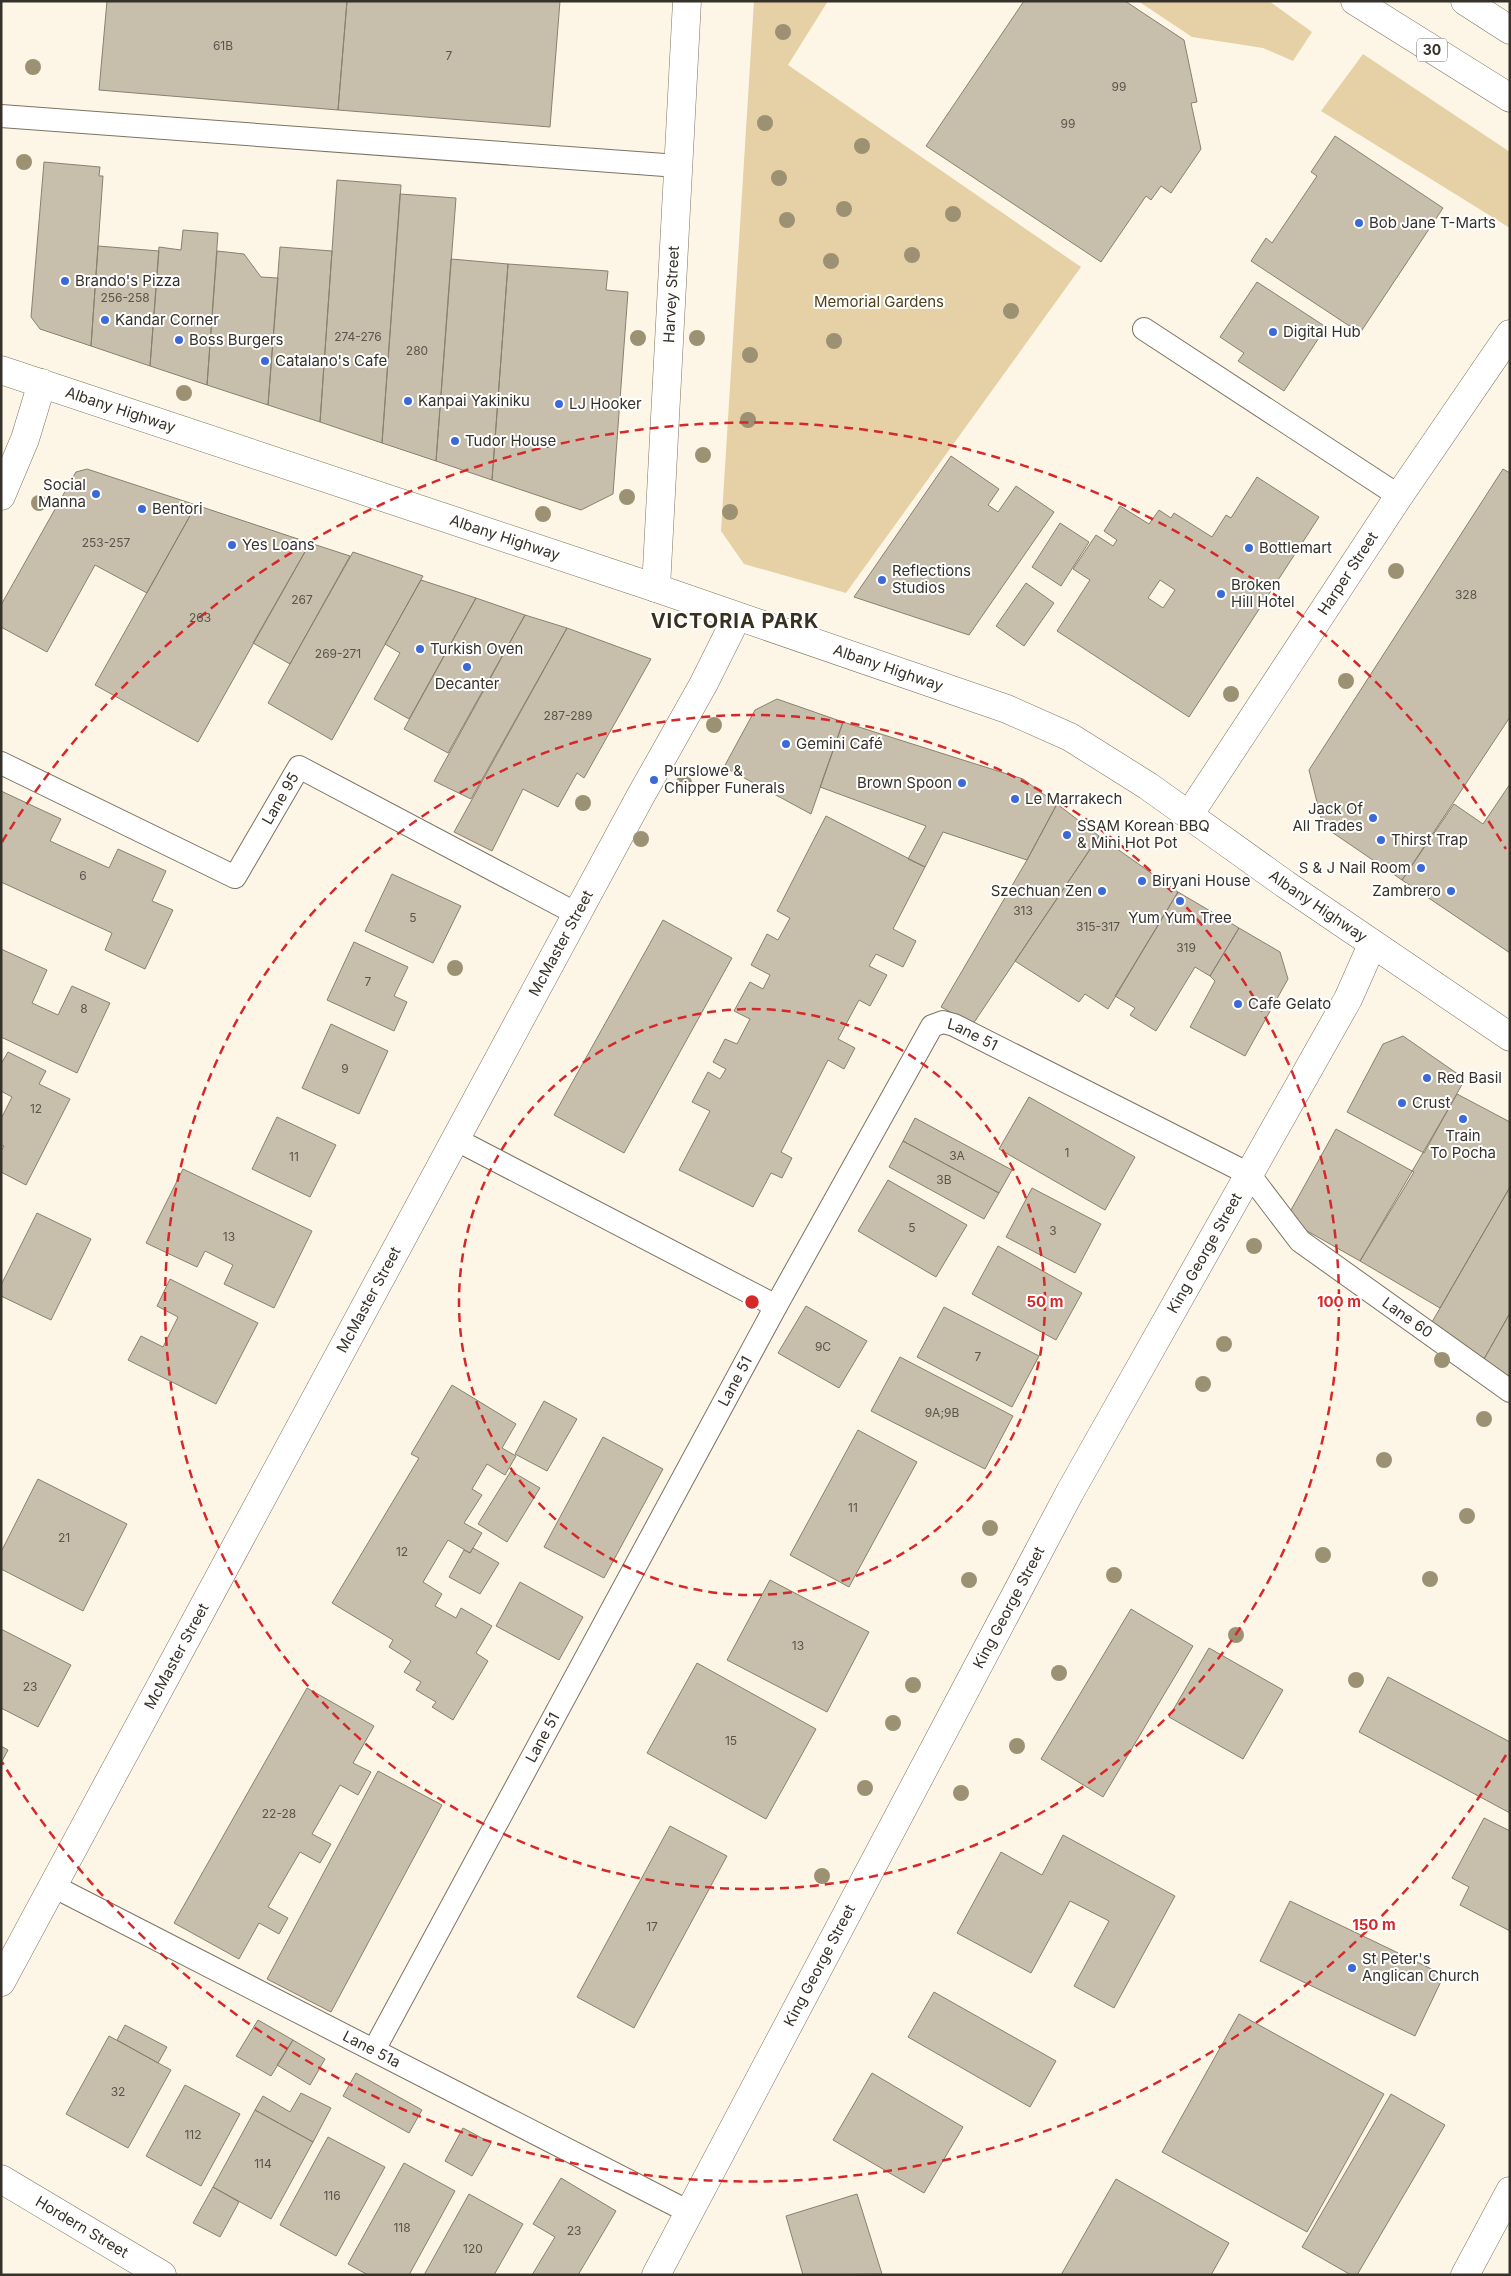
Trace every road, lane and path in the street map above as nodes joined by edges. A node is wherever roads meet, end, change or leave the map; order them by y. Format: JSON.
{"nodes":[{"id":1,"x":687,"y":1,"type":"edge"},
{"id":2,"x":1355,"y":1,"type":"edge"},
{"id":3,"x":1465,"y":1,"type":"edge"},
{"id":4,"x":1510,"y":30,"type":"edge"},
{"id":5,"x":1510,"y":98,"type":"edge"},
{"id":6,"x":1,"y":116,"type":"edge"},
{"id":7,"x":678,"y":166,"type":"junction"},
{"id":8,"x":1144,"y":329,"type":"dead end"},
{"id":9,"x":1510,"y":334,"type":"edge"},
{"id":10,"x":1,"y":370,"type":"edge"},
{"id":11,"x":42,"y":383,"type":"junction"},
{"id":12,"x":1,"y":496,"type":"edge"},
{"id":13,"x":1399,"y":496,"type":"junction"},
{"id":14,"x":656,"y":588,"type":"junction"},
{"id":15,"x":737,"y":617,"type":"junction"},
{"id":16,"x":1,"y":763,"type":"edge"},
{"id":17,"x":1189,"y":815,"type":"junction"},
{"id":18,"x":577,"y":914,"type":"junction"},
{"id":19,"x":1372,"y":945,"type":"junction"},
{"id":20,"x":1510,"y":1037,"type":"edge"},
{"id":21,"x":455,"y":1139,"type":"junction"},
{"id":22,"x":1249,"y":1174,"type":"junction"},
{"id":23,"x":776,"y":1306,"type":"junction"},
{"id":24,"x":1510,"y":1391,"type":"edge"},
{"id":25,"x":53,"y":1886,"type":"junction"},
{"id":26,"x":1,"y":1982,"type":"edge"},
{"id":27,"x":374,"y":2050,"type":"junction"},
{"id":28,"x":1,"y":2179,"type":"edge"},
{"id":29,"x":1510,"y":2191,"type":"edge"},
{"id":30,"x":689,"y":2212,"type":"junction"},
{"id":31,"x":162,"y":2275,"type":"edge"},
{"id":32,"x":656,"y":2275,"type":"edge"},
{"id":33,"x":1465,"y":2275,"type":"edge"}],
"edges":[{"from":1,"to":7,"type":"main road","name":"Harvey Street"},
{"from":2,"to":5,"type":"main road","number":"30"},
{"from":3,"to":4,"type":"main road"},
{"from":6,"to":7,"type":"lane"},
{"from":7,"to":14,"type":"main road","name":"Harvey Street"},
{"from":8,"to":13,"type":"lane"},
{"from":9,"to":13,"type":"main road","name":"Harper Street"},
{"from":10,"to":11,"type":"main road","name":"Albany Highway"},
{"from":11,"to":12,"type":"main road"},
{"from":11,"to":14,"type":"main road","name":"Albany Highway"},
{"from":13,"to":17,"type":"main road","name":"Harper Street"},
{"from":14,"to":15,"type":"main road","name":"Albany Highway"},
{"from":15,"to":17,"type":"main road","name":"Albany Highway"},
{"from":15,"to":18,"type":"main road","name":"McMaster Street"},
{"from":16,"to":18,"type":"lane","name":"Lane 95"},
{"from":17,"to":19,"type":"main road","name":"Albany Highway"},
{"from":18,"to":21,"type":"main road","name":"McMaster Street"},
{"from":19,"to":20,"type":"main road","name":"Albany Highway"},
{"from":19,"to":22,"type":"main road","name":"King George Street"},
{"from":21,"to":23,"type":"lane"},
{"from":21,"to":25,"type":"main road","name":"McMaster Street"},
{"from":22,"to":23,"type":"lane","name":"Lane 51"},
{"from":22,"to":24,"type":"lane","name":"Lane 60"},
{"from":22,"to":30,"type":"main road","name":"King George Street"},
{"from":23,"to":27,"type":"lane","name":"Lane 51"},
{"from":25,"to":26,"type":"main road","name":"McMaster Street"},
{"from":25,"to":27,"type":"lane","name":"Lane 51a"},
{"from":27,"to":30,"type":"lane","name":"Lane 51a"},
{"from":28,"to":31,"type":"main road","name":"Hordern Street"},
{"from":29,"to":33,"type":"main road"},
{"from":30,"to":32,"type":"main road","name":"King George Street"}]}
